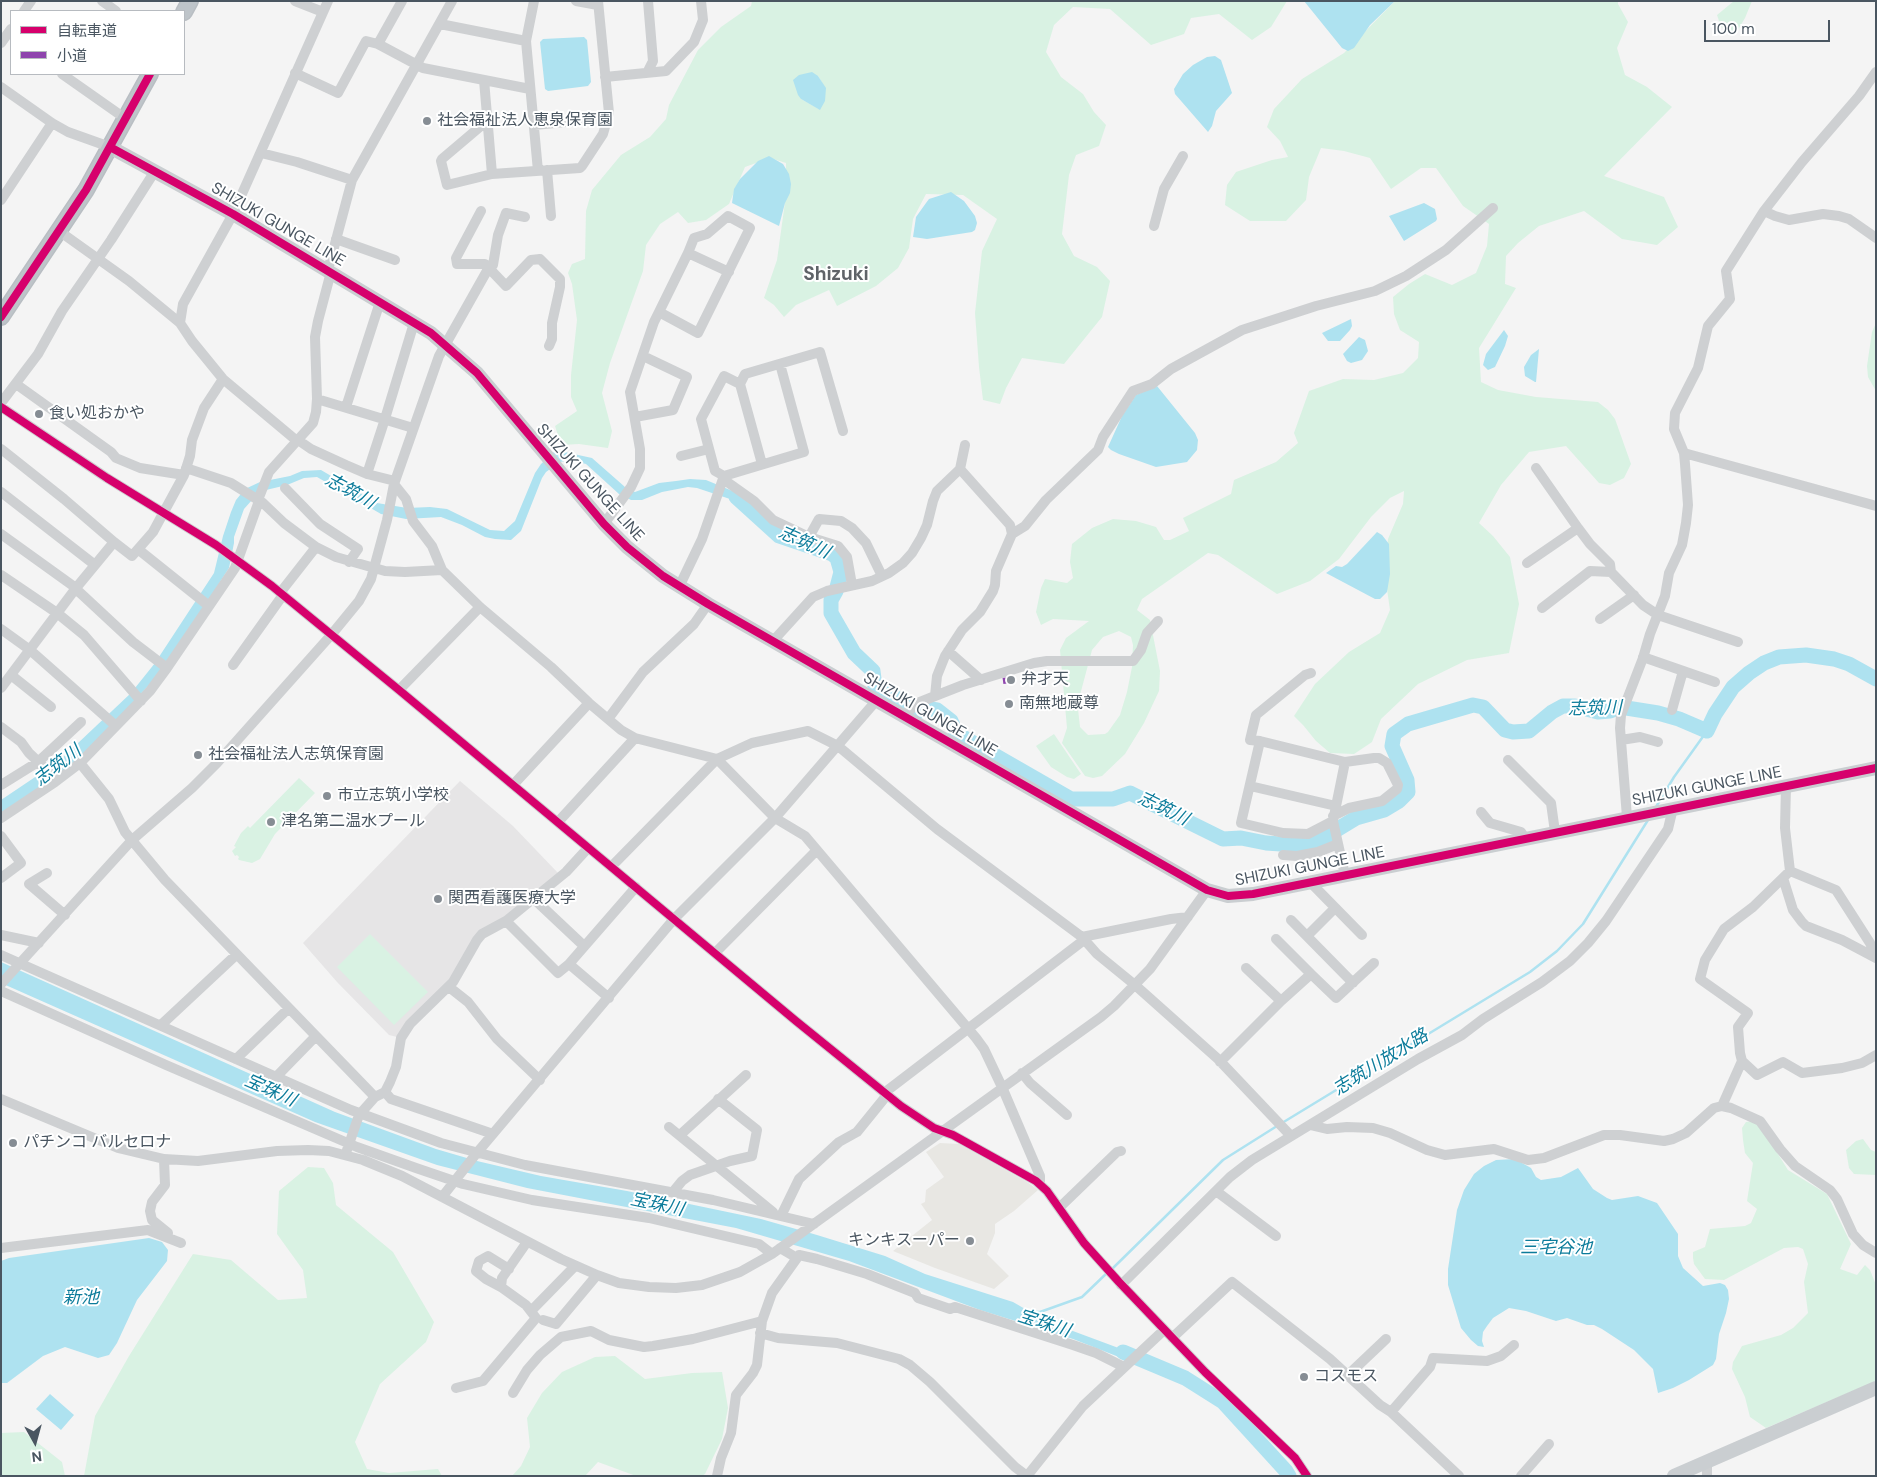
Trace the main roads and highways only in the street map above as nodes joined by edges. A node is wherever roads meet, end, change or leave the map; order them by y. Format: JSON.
{"nodes":[{"id":1,"x":149,"y":75,"type":"edge"},
{"id":2,"x":110,"y":147,"type":"junction"},
{"id":3,"x":1,"y":317,"type":"edge"},
{"id":4,"x":1876,"y":768,"type":"edge"},
{"id":5,"x":1876,"y":1388,"type":"edge"},
{"id":6,"x":1709,"y":1471,"type":"edge"},
{"id":7,"x":1674,"y":1476,"type":"edge"}],
"edges":[{"from":1,"to":2,"type":"highway"},
{"from":2,"to":3,"type":"highway"},
{"from":2,"to":4,"type":"main road","name":"SHIZUKI GUNGE LINE"},
{"from":5,"to":6,"type":"main road"},
{"from":6,"to":7,"type":"main road"}]}
